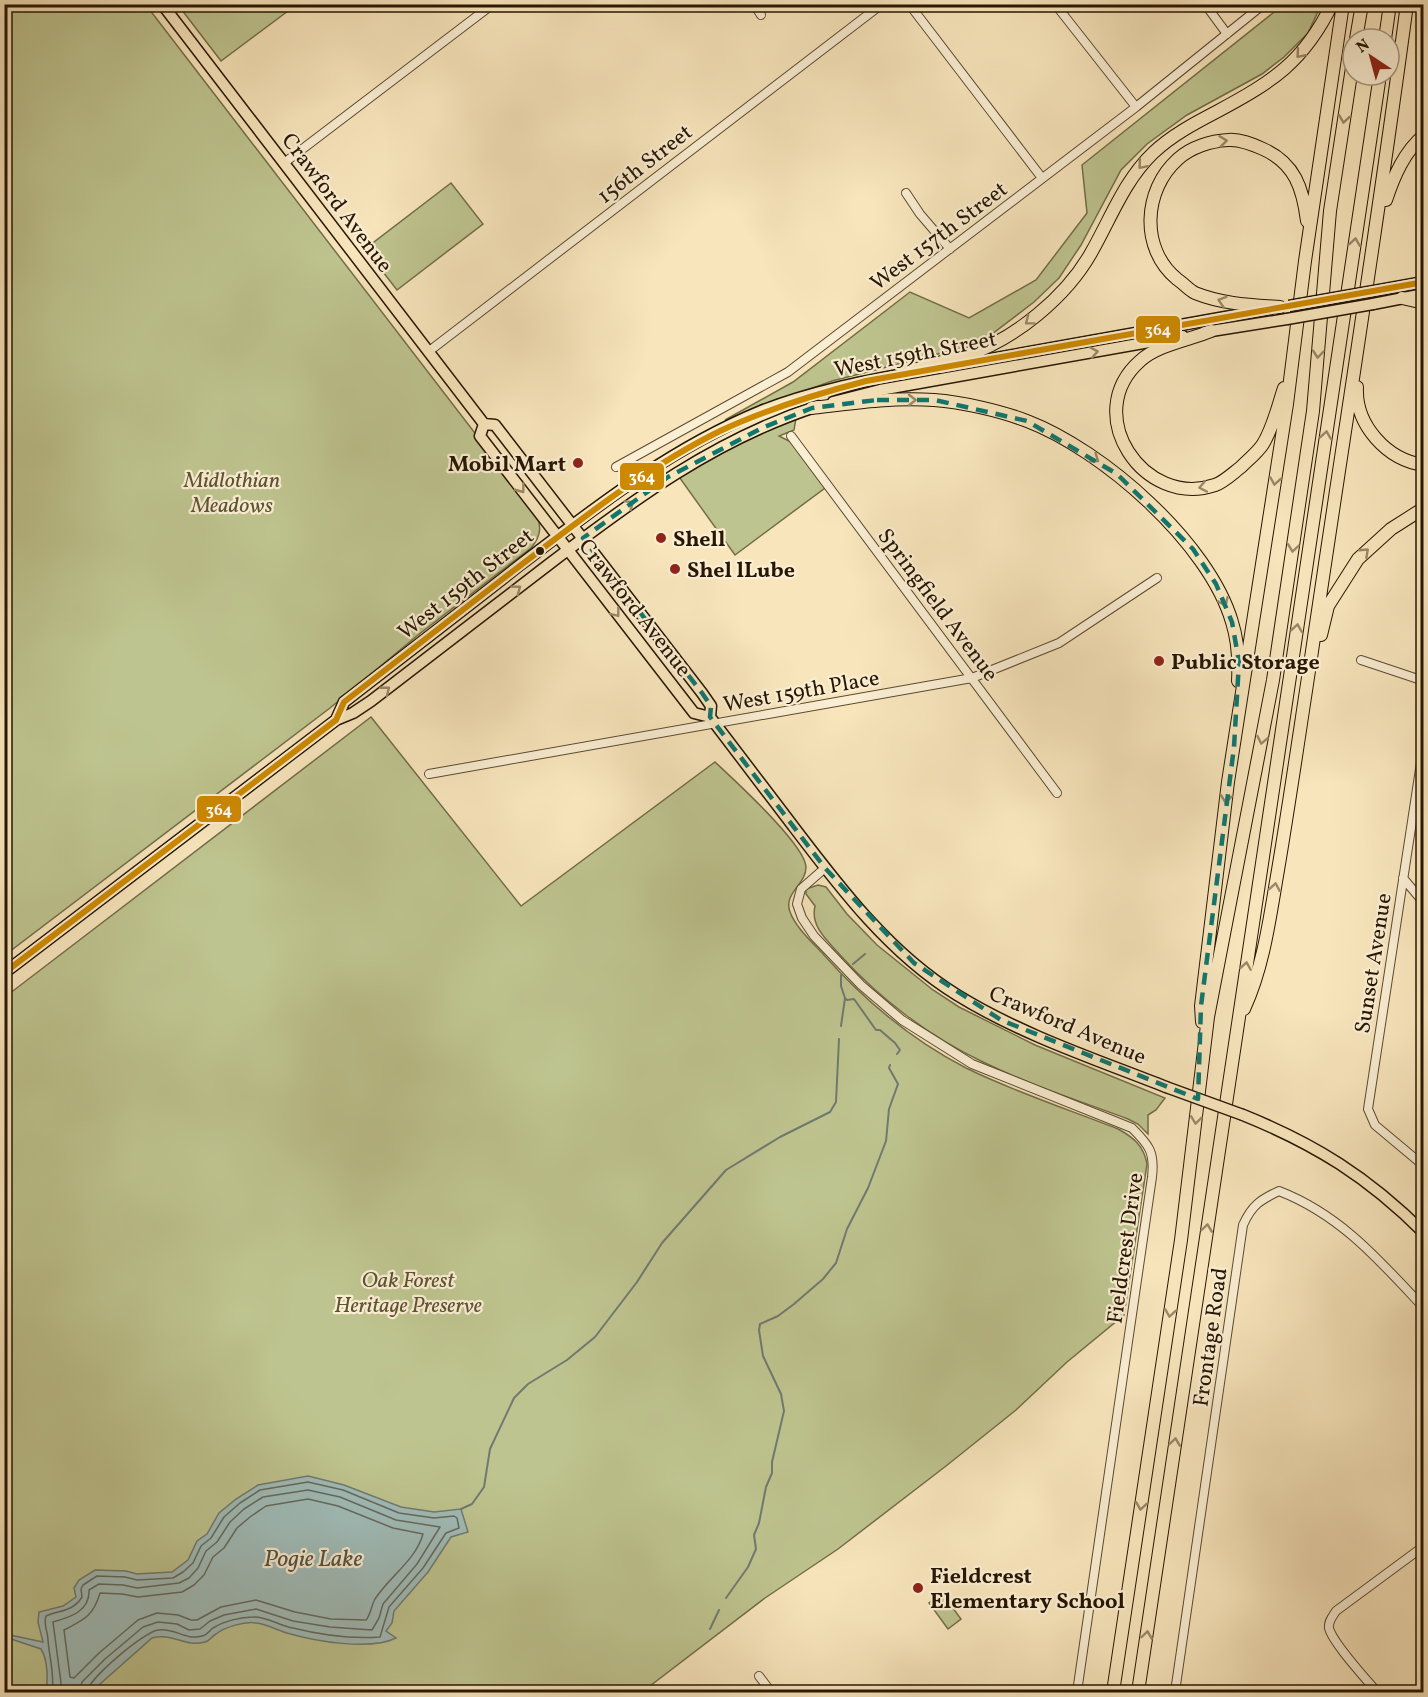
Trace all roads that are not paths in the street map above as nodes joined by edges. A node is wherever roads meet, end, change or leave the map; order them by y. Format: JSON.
{"nodes":[{"id":1,"x":162,"y":4,"type":"edge"},
{"id":2,"x":493,"y":4,"type":"edge"},
{"id":3,"x":753,"y":4,"type":"edge"},
{"id":4,"x":882,"y":4,"type":"edge"},
{"id":5,"x":909,"y":4,"type":"edge"},
{"id":6,"x":1055,"y":4,"type":"edge"},
{"id":7,"x":1204,"y":4,"type":"edge"},
{"id":8,"x":1264,"y":4,"type":"edge"},
{"id":9,"x":1332,"y":4,"type":"edge"},
{"id":10,"x":1344,"y":4,"type":"edge"},
{"id":11,"x":1362,"y":4,"type":"edge"},
{"id":12,"x":1390,"y":4,"type":"edge"},
{"id":13,"x":1407,"y":4,"type":"edge"},
{"id":14,"x":761,"y":15,"type":"dead end"},
{"id":15,"x":1358,"y":27,"type":"edge"},
{"id":16,"x":1387,"y":27,"type":"edge"},
{"id":17,"x":1227,"y":34,"type":"junction"},
{"id":18,"x":1349,"y":87,"type":"edge"},
{"id":19,"x":1378,"y":87,"type":"edge"},
{"id":20,"x":1136,"y":107,"type":"junction"},
{"id":21,"x":1424,"y":135,"type":"edge"},
{"id":22,"x":284,"y":164,"type":"junction"},
{"id":23,"x":1042,"y":178,"type":"junction"},
{"id":24,"x":906,"y":193,"type":"dead end"},
{"id":25,"x":1376,"y":232,"type":"junction"},
{"id":26,"x":1309,"y":237,"type":"junction"},
{"id":27,"x":950,"y":249,"type":"junction"},
{"id":28,"x":1424,"y":282,"type":"edge"},
{"id":29,"x":1424,"y":294,"type":"edge"},
{"id":30,"x":1402,"y":298,"type":"junction"},
{"id":31,"x":1424,"y":303,"type":"edge"},
{"id":32,"x":1284,"y":307,"type":"junction"},
{"id":33,"x":1211,"y":331,"type":"junction"},
{"id":34,"x":1359,"y":344,"type":"junction"},
{"id":35,"x":428,"y":352,"type":"junction"},
{"id":36,"x":1292,"y":361,"type":"junction"},
{"id":37,"x":902,"y":374,"type":"junction"},
{"id":38,"x":812,"y":408,"type":"junction"},
{"id":39,"x":484,"y":424,"type":"junction"},
{"id":40,"x":791,"y":436,"type":"dead end"},
{"id":41,"x":1424,"y":465,"type":"edge"},
{"id":42,"x":616,"y":467,"type":"dead end"},
{"id":43,"x":1424,"y":508,"type":"edge"},
{"id":44,"x":572,"y":524,"type":"junction"},
{"id":45,"x":557,"y":536,"type":"junction"},
{"id":46,"x":583,"y":538,"type":"junction"},
{"id":47,"x":567,"y":550,"type":"junction"},
{"id":48,"x":1157,"y":578,"type":"dead end"},
{"id":49,"x":1361,"y":660,"type":"dead end"},
{"id":50,"x":972,"y":678,"type":"junction"},
{"id":51,"x":1424,"y":681,"type":"edge"},
{"id":52,"x":1304,"y":701,"type":"junction"},
{"id":53,"x":336,"y":720,"type":"junction"},
{"id":54,"x":713,"y":721,"type":"junction"},
{"id":55,"x":1424,"y":743,"type":"edge"},
{"id":56,"x":1234,"y":747,"type":"junction"},
{"id":57,"x":429,"y":774,"type":"dead end"},
{"id":58,"x":1057,"y":793,"type":"dead end"},
{"id":59,"x":825,"y":868,"type":"junction"},
{"id":60,"x":1403,"y":878,"type":"junction"},
{"id":61,"x":1424,"y":903,"type":"edge"},
{"id":62,"x":4,"y":973,"type":"edge"},
{"id":63,"x":1237,"y":1024,"type":"junction"},
{"id":64,"x":1203,"y":1062,"type":"junction"},
{"id":65,"x":1424,"y":1166,"type":"edge"},
{"id":66,"x":1424,"y":1233,"type":"edge"},
{"id":67,"x":1424,"y":1308,"type":"edge"},
{"id":68,"x":1424,"y":1546,"type":"edge"},
{"id":69,"x":759,"y":1676,"type":"dead end"},
{"id":70,"x":771,"y":1692,"type":"edge"},
{"id":71,"x":1077,"y":1692,"type":"edge"},
{"id":72,"x":1113,"y":1692,"type":"edge"},
{"id":73,"x":1138,"y":1692,"type":"edge"},
{"id":74,"x":1175,"y":1692,"type":"edge"},
{"id":75,"x":1377,"y":1692,"type":"edge"}],
"edges":[{"from":1,"to":22,"type":"main road","name":"Crawford Avenue"},
{"from":2,"to":22,"type":"street"},
{"from":3,"to":14,"type":"street"},
{"from":4,"to":35,"type":"street","name":"156th Street"},
{"from":5,"to":23,"type":"street"},
{"from":6,"to":20,"type":"street"},
{"from":7,"to":17,"type":"street"},
{"from":8,"to":17,"type":"street","name":"West 157th Street"},
{"from":9,"to":37,"type":"highway","one_way":true},
{"from":10,"to":26,"type":"highway"},
{"from":11,"to":15,"type":"highway"},
{"from":12,"to":16,"type":"highway"},
{"from":13,"to":25,"type":"highway"},
{"from":17,"to":20,"type":"street","name":"West 157th Street"},
{"from":18,"to":64,"type":"highway","one_way":true},
{"from":63,"to":19,"type":"highway","one_way":true},
{"from":20,"to":23,"type":"street","name":"West 157th Street"},
{"from":21,"to":25,"type":"highway"},
{"from":22,"to":35,"type":"main road","name":"Crawford Avenue"},
{"from":23,"to":27,"type":"street","name":"West 157th Street"},
{"from":24,"to":27,"type":"street"},
{"from":25,"to":34,"type":"highway"},
{"from":32,"to":26,"type":"highway","one_way":true},
{"from":26,"to":36,"type":"highway"},
{"from":27,"to":42,"type":"street","name":"West 157th Street"},
{"from":28,"to":32,"type":"main road","name":"West 159th Street","bridge":true},
{"from":29,"to":30,"type":"main road","name":"West 159th Street"},
{"from":30,"to":31,"type":"highway"},
{"from":30,"to":33,"type":"main road","name":"West 159th Street","bridge":true},
{"from":32,"to":37,"type":"main road","name":"West 159th Street"},
{"from":36,"to":33,"type":"highway","one_way":true},
{"from":38,"to":33,"type":"main road","name":"West 159th Street","one_way":true},
{"from":34,"to":41,"type":"highway"},
{"from":34,"to":52,"type":"highway"},
{"from":35,"to":39,"type":"main road","name":"Crawford Avenue"},
{"from":36,"to":56,"type":"highway","one_way":true},
{"from":37,"to":44,"type":"main road","name":"West 159th Street"},
{"from":46,"to":38,"type":"main road","name":"West 159th Street","one_way":true},
{"from":38,"to":56,"type":"highway","one_way":true},
{"from":39,"to":44,"type":"main road","name":"Crawford Avenue"},
{"from":39,"to":45,"type":"main road","name":"Crawford Avenue","one_way":true},
{"from":40,"to":50,"type":"street","name":"Springfield Avenue"},
{"from":52,"to":43,"type":"highway","one_way":true},
{"from":44,"to":45,"type":"main road","name":"West 159th Street"},
{"from":44,"to":46,"type":"main road","name":"Crawford Avenue"},
{"from":45,"to":47,"type":"main road","name":"Crawford Avenue"},
{"from":45,"to":53,"type":"main road","name":"West 159th Street"},
{"from":46,"to":47,"type":"main road","name":"West 159th Street"},
{"from":46,"to":54,"type":"main road","name":"Crawford Avenue"},
{"from":53,"to":47,"type":"main road","name":"West 159th Street","one_way":true},
{"from":47,"to":54,"type":"main road","name":"Crawford Avenue","one_way":true},
{"from":48,"to":50,"type":"street","name":"West 159th Place"},
{"from":49,"to":51,"type":"street"},
{"from":50,"to":54,"type":"street","name":"West 159th Place"},
{"from":50,"to":58,"type":"street","name":"Springfield Avenue"},
{"from":63,"to":52,"type":"highway","one_way":true},
{"from":53,"to":62,"type":"main road","name":"West 159th Street"},
{"from":54,"to":57,"type":"street","name":"West 159th Place"},
{"from":54,"to":59,"type":"main road","name":"Crawford Avenue"},
{"from":55,"to":60,"type":"street","name":"Sunset Avenue"},
{"from":56,"to":64,"type":"highway","one_way":true},
{"from":59,"to":66,"type":"main road","name":"Crawford Avenue","bridge":true},
{"from":59,"to":71,"type":"street","name":"Fieldcrest Drive"},
{"from":60,"to":61,"type":"street"},
{"from":60,"to":65,"type":"street","name":"Sunset Avenue"},
{"from":73,"to":63,"type":"highway","one_way":true},
{"from":64,"to":72,"type":"highway","one_way":true},
{"from":67,"to":74,"type":"street","name":"Frontage Road"},
{"from":68,"to":75,"type":"street"},
{"from":69,"to":70,"type":"street"}]}
